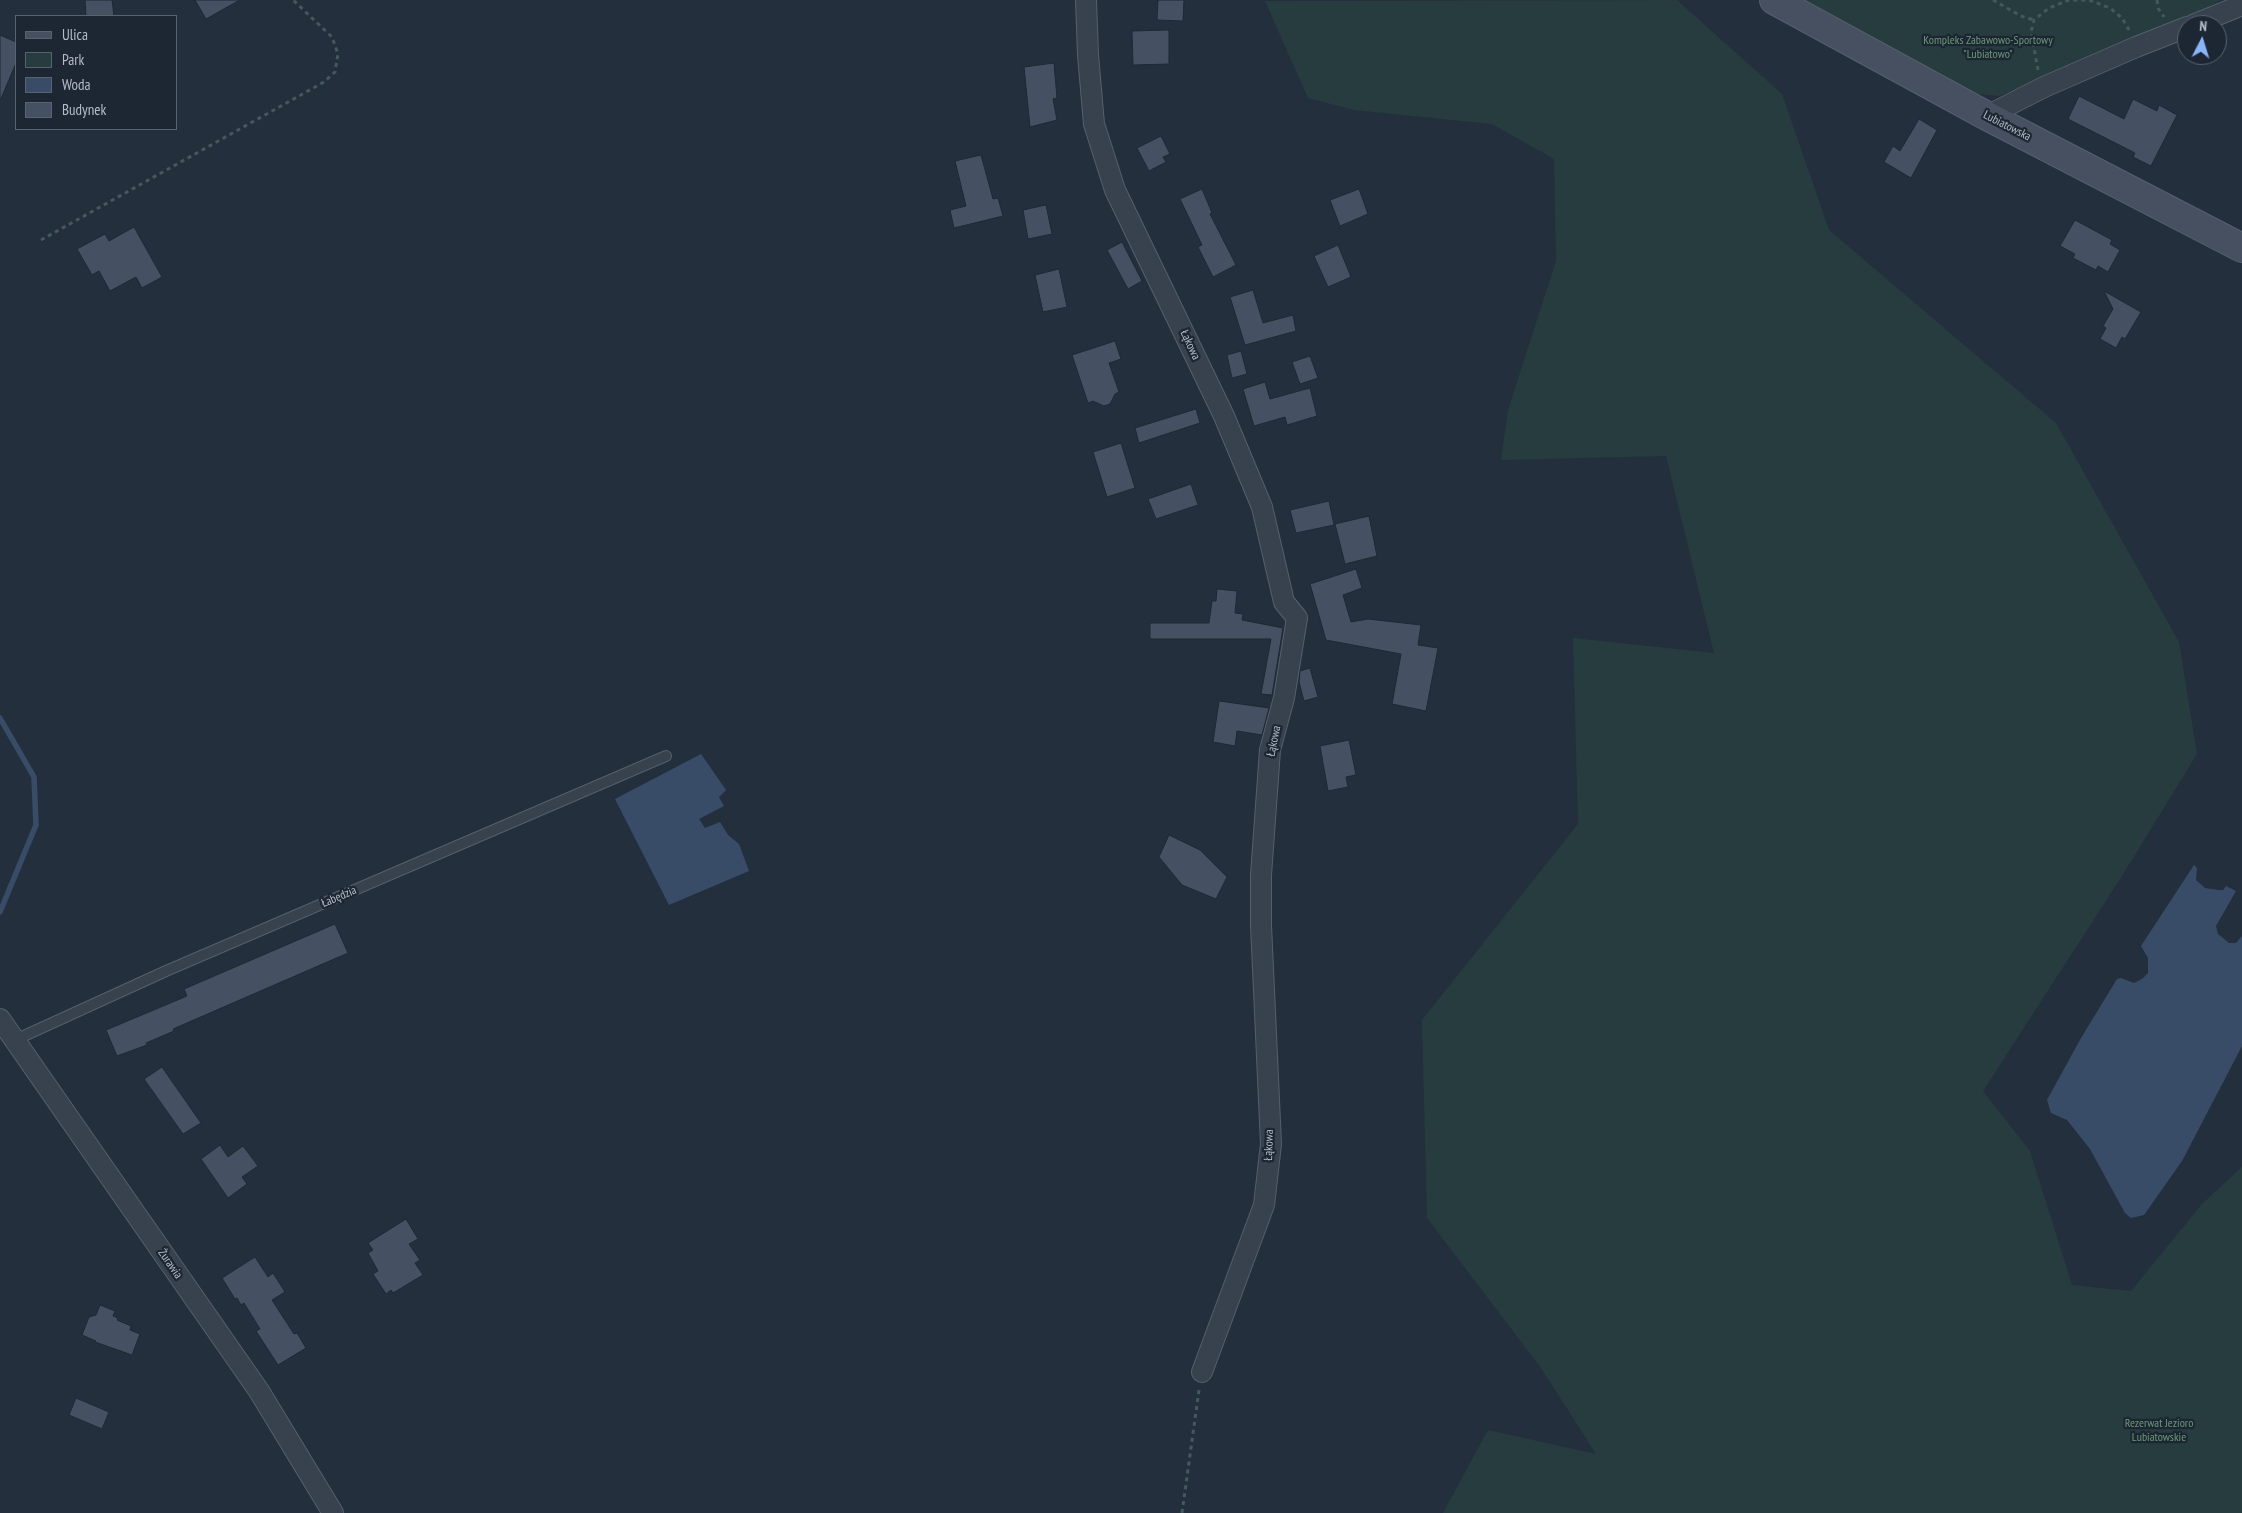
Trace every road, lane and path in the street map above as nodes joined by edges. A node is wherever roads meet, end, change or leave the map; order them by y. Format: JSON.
{"nodes":[{"id":1,"x":293,"y":0,"type":"edge"},
{"id":2,"x":1086,"y":0,"type":"edge"},
{"id":3,"x":1774,"y":0,"type":"edge"},
{"id":4,"x":1993,"y":0,"type":"edge"},
{"id":5,"x":2239,"y":9,"type":"edge"},
{"id":6,"x":2222,"y":15,"type":"edge"},
{"id":7,"x":2034,"y":20,"type":"junction"},
{"id":8,"x":2177,"y":31,"type":"edge"},
{"id":9,"x":2136,"y":47,"type":"junction"},
{"id":10,"x":2044,"y":87,"type":"junction"},
{"id":11,"x":1987,"y":116,"type":"junction"},
{"id":12,"x":41,"y":240,"type":"dead end"},
{"id":13,"x":2242,"y":248,"type":"edge"},
{"id":14,"x":666,"y":756,"type":"dead end"},
{"id":15,"x":0,"y":1019,"type":"edge"},
{"id":16,"x":15,"y":1040,"type":"junction"},
{"id":17,"x":1202,"y":1372,"type":"joint"},
{"id":18,"x":333,"y":1513,"type":"edge"},
{"id":19,"x":1182,"y":1513,"type":"edge"}],
"edges":[{"from":1,"to":12,"type":"path"},
{"from":2,"to":17,"type":"street","name":"Łąkowa"},
{"from":3,"to":11,"type":"street","name":"Lubiatowska"},
{"from":4,"to":7,"type":"path"},
{"from":5,"to":6,"type":"street"},
{"from":7,"to":9,"type":"path"},
{"from":7,"to":10,"type":"path"},
{"from":8,"to":9,"type":"street"},
{"from":9,"to":10,"type":"street"},
{"from":10,"to":11,"type":"street"},
{"from":11,"to":13,"type":"street","name":"Lubiatowska"},
{"from":14,"to":16,"type":"lane","name":"Łabędzia"},
{"from":15,"to":16,"type":"street","name":"Żurawia"},
{"from":16,"to":18,"type":"street","name":"Żurawia"},
{"from":17,"to":19,"type":"path"}]}
